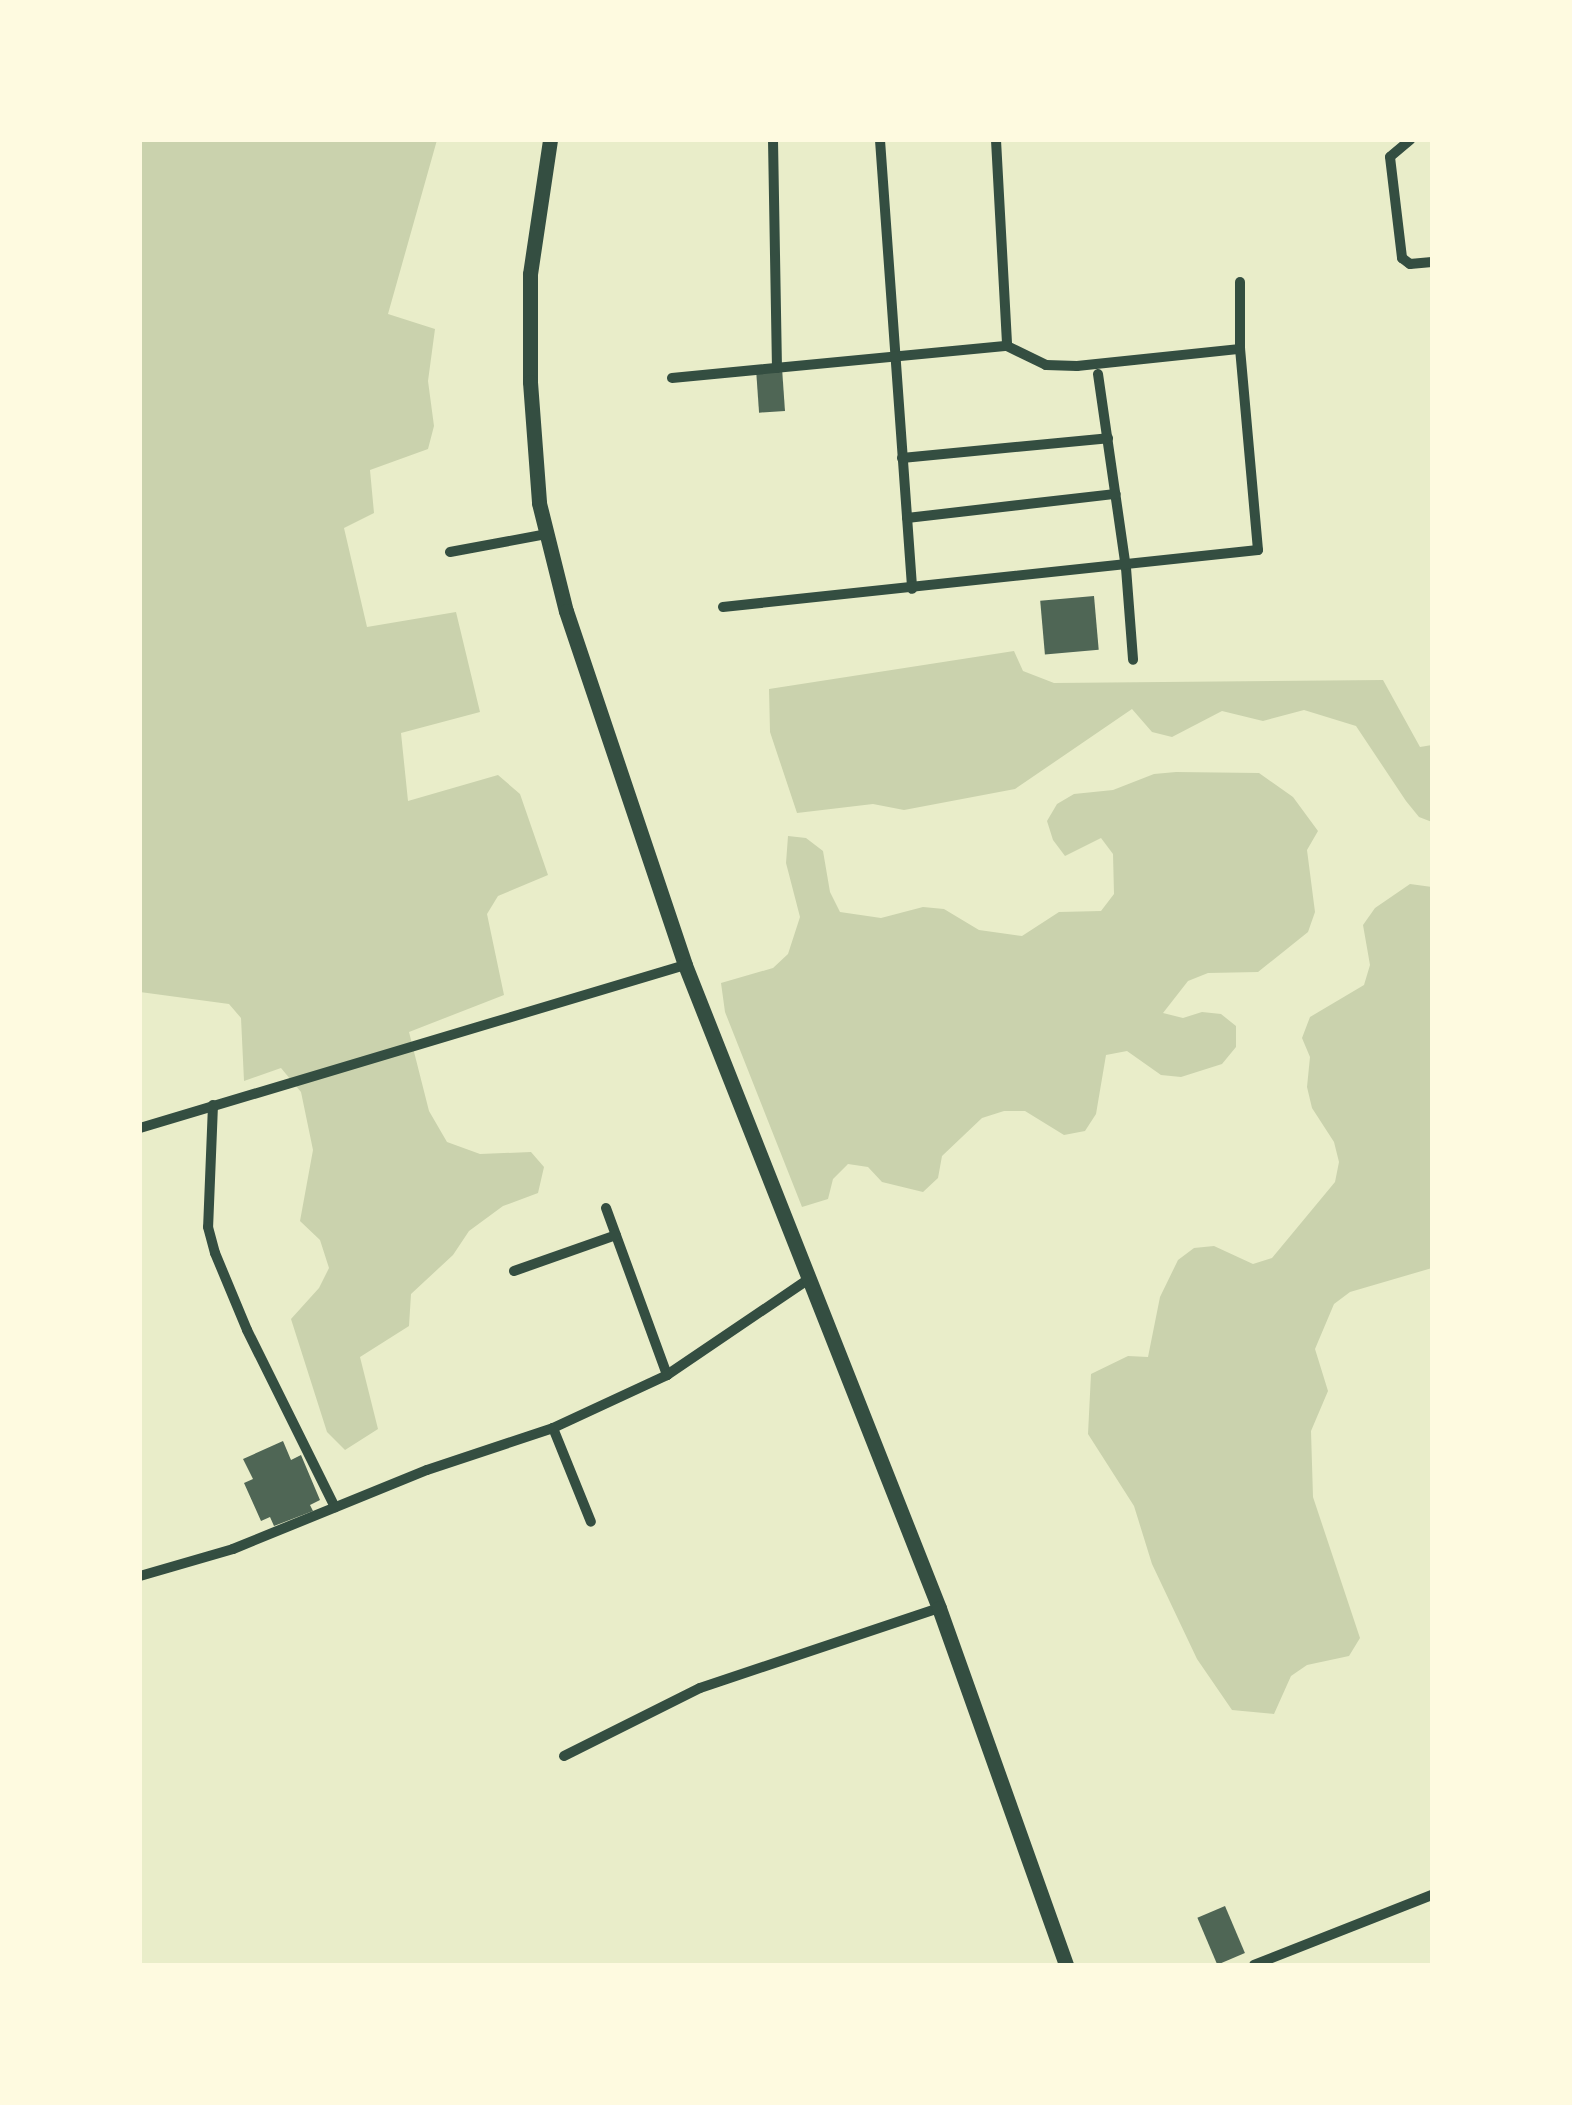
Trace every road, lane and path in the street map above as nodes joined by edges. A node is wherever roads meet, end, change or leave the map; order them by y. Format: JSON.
{"nodes":[{"id":1,"x":550,"y":140,"type":"edge"},
{"id":2,"x":773,"y":140,"type":"edge"},
{"id":3,"x":880,"y":140,"type":"edge"},
{"id":4,"x":996,"y":140,"type":"edge"},
{"id":5,"x":1410,"y":140,"type":"edge"},
{"id":6,"x":1432,"y":262,"type":"edge"},
{"id":7,"x":1240,"y":282,"type":"dead end"},
{"id":8,"x":1007,"y":346,"type":"junction"},
{"id":9,"x":1240,"y":349,"type":"junction"},
{"id":10,"x":896,"y":356,"type":"junction"},
{"id":11,"x":777,"y":368,"type":"junction"},
{"id":12,"x":1098,"y":374,"type":"dead end"},
{"id":13,"x":672,"y":378,"type":"dead end"},
{"id":14,"x":1108,"y":438,"type":"junction"},
{"id":15,"x":902,"y":458,"type":"junction"},
{"id":16,"x":1116,"y":494,"type":"junction"},
{"id":17,"x":907,"y":518,"type":"junction"},
{"id":18,"x":547,"y":534,"type":"junction"},
{"id":19,"x":450,"y":552,"type":"dead end"},
{"id":20,"x":1126,"y":568,"type":"junction"},
{"id":21,"x":912,"y":589,"type":"junction"},
{"id":22,"x":723,"y":608,"type":"dead end"},
{"id":23,"x":1133,"y":660,"type":"dead end"},
{"id":24,"x":685,"y":964,"type":"junction"},
{"id":25,"x":213,"y":1105,"type":"junction"},
{"id":26,"x":140,"y":1128,"type":"edge"},
{"id":27,"x":606,"y":1208,"type":"dead end"},
{"id":28,"x":616,"y":1235,"type":"junction"},
{"id":29,"x":514,"y":1270,"type":"dead end"},
{"id":30,"x":810,"y":1278,"type":"junction"},
{"id":31,"x":667,"y":1375,"type":"junction"},
{"id":32,"x":554,"y":1428,"type":"junction"},
{"id":33,"x":335,"y":1507,"type":"junction"},
{"id":34,"x":591,"y":1522,"type":"dead end"},
{"id":35,"x":140,"y":1576,"type":"edge"},
{"id":36,"x":938,"y":1608,"type":"junction"},
{"id":37,"x":564,"y":1756,"type":"dead end"},
{"id":38,"x":1431,"y":1897,"type":"edge"},
{"id":39,"x":1066,"y":1965,"type":"edge"},
{"id":40,"x":1254,"y":1965,"type":"edge"}],
"edges":[{"from":1,"to":18,"type":"main road"},
{"from":2,"to":11,"type":"street"},
{"from":3,"to":10,"type":"street"},
{"from":4,"to":8,"type":"street"},
{"from":5,"to":6,"type":"street"},
{"from":7,"to":9,"type":"street"},
{"from":8,"to":9,"type":"street"},
{"from":8,"to":10,"type":"street"},
{"from":9,"to":20,"type":"street"},
{"from":10,"to":11,"type":"street"},
{"from":10,"to":15,"type":"street"},
{"from":11,"to":13,"type":"street"},
{"from":12,"to":14,"type":"street"},
{"from":14,"to":15,"type":"street"},
{"from":14,"to":16,"type":"street"},
{"from":15,"to":17,"type":"street"},
{"from":16,"to":17,"type":"street"},
{"from":16,"to":20,"type":"street"},
{"from":17,"to":21,"type":"street"},
{"from":18,"to":19,"type":"street"},
{"from":18,"to":24,"type":"main road"},
{"from":20,"to":21,"type":"street"},
{"from":20,"to":23,"type":"street"},
{"from":21,"to":22,"type":"street"},
{"from":24,"to":25,"type":"street"},
{"from":24,"to":30,"type":"main road"},
{"from":25,"to":26,"type":"street"},
{"from":25,"to":33,"type":"street"},
{"from":27,"to":28,"type":"street"},
{"from":28,"to":29,"type":"street"},
{"from":28,"to":31,"type":"street"},
{"from":30,"to":31,"type":"street"},
{"from":30,"to":36,"type":"main road"},
{"from":31,"to":32,"type":"street"},
{"from":32,"to":33,"type":"street"},
{"from":32,"to":34,"type":"street"},
{"from":33,"to":35,"type":"street"},
{"from":36,"to":37,"type":"street"},
{"from":36,"to":39,"type":"main road"},
{"from":38,"to":40,"type":"street"}]}
